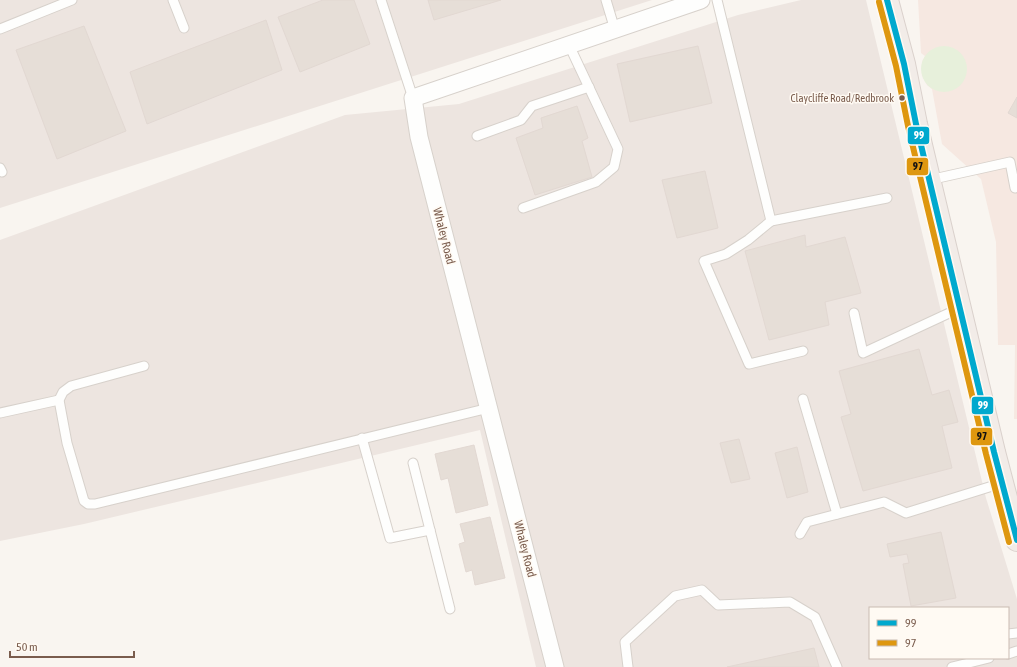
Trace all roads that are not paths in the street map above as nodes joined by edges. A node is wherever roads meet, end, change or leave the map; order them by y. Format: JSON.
{"nodes":[{"id":1,"x":72,"y":0,"type":"edge"},
{"id":2,"x":173,"y":0,"type":"edge"},
{"id":3,"x":381,"y":0,"type":"edge"},
{"id":4,"x":606,"y":0,"type":"edge"},
{"id":5,"x":701,"y":0,"type":"edge"},
{"id":6,"x":717,"y":0,"type":"edge"},
{"id":7,"x":887,"y":0,"type":"edge"},
{"id":8,"x":901,"y":0,"type":"edge"},
{"id":9,"x":184,"y":28,"type":"dead end"},
{"id":10,"x":0,"y":29,"type":"edge"},
{"id":11,"x":614,"y":30,"type":"junction"},
{"id":12,"x":569,"y":45,"type":"junction"},
{"id":13,"x":904,"y":64,"type":"junction"},
{"id":14,"x":589,"y":87,"type":"junction"},
{"id":15,"x":413,"y":98,"type":"junction"},
{"id":16,"x":476,"y":136,"type":"dead end"},
{"id":17,"x":929,"y":180,"type":"junction"},
{"id":18,"x":1016,"y":188,"type":"dead end"},
{"id":19,"x":887,"y":198,"type":"dead end"},
{"id":20,"x":523,"y":208,"type":"dead end"},
{"id":21,"x":771,"y":221,"type":"junction"},
{"id":22,"x":960,"y":308,"type":"junction"},
{"id":23,"x":854,"y":313,"type":"dead end"},
{"id":24,"x":803,"y":351,"type":"dead end"},
{"id":25,"x":144,"y":366,"type":"dead end"},
{"id":26,"x":803,"y":399,"type":"dead end"},
{"id":27,"x":59,"y":400,"type":"junction"},
{"id":28,"x":489,"y":408,"type":"junction"},
{"id":29,"x":0,"y":413,"type":"edge"},
{"id":30,"x":362,"y":438,"type":"junction"},
{"id":31,"x":413,"y":464,"type":"dead end"},
{"id":32,"x":1002,"y":483,"type":"junction"},
{"id":33,"x":837,"y":514,"type":"junction"},
{"id":34,"x":430,"y":530,"type":"junction"},
{"id":35,"x":800,"y":534,"type":"dead end"},
{"id":36,"x":1017,"y":540,"type":"edge"},
{"id":37,"x":450,"y":609,"type":"dead end"},
{"id":38,"x":985,"y":659,"type":"edge"},
{"id":39,"x":555,"y":667,"type":"edge"},
{"id":40,"x":628,"y":667,"type":"edge"},
{"id":41,"x":837,"y":667,"type":"edge"},
{"id":42,"x":952,"y":667,"type":"edge"}],
"edges":[{"from":1,"to":10,"type":"lane"},
{"from":2,"to":9,"type":"lane"},
{"from":3,"to":15,"type":"lane"},
{"from":4,"to":11,"type":"lane"},
{"from":5,"to":11,"type":"street"},
{"from":6,"to":21,"type":"lane"},
{"from":7,"to":13,"type":"highway"},
{"from":8,"to":13,"type":"highway"},
{"from":11,"to":12,"type":"street"},
{"from":12,"to":14,"type":"lane"},
{"from":12,"to":15,"type":"street"},
{"from":13,"to":17,"type":"highway"},
{"from":14,"to":16,"type":"lane"},
{"from":14,"to":20,"type":"lane"},
{"from":15,"to":28,"type":"street","name":"Whaley Road"},
{"from":17,"to":18,"type":"lane"},
{"from":17,"to":22,"type":"highway"},
{"from":19,"to":21,"type":"lane"},
{"from":21,"to":24,"type":"lane"},
{"from":22,"to":23,"type":"lane"},
{"from":22,"to":32,"type":"highway"},
{"from":25,"to":27,"type":"lane"},
{"from":26,"to":33,"type":"lane"},
{"from":27,"to":29,"type":"lane"},
{"from":27,"to":30,"type":"lane"},
{"from":28,"to":30,"type":"lane"},
{"from":28,"to":39,"type":"street","name":"Whaley Road"},
{"from":30,"to":34,"type":"lane"},
{"from":31,"to":34,"type":"lane"},
{"from":32,"to":33,"type":"lane"},
{"from":32,"to":36,"type":"highway"},
{"from":33,"to":35,"type":"lane"},
{"from":34,"to":37,"type":"lane"},
{"from":38,"to":42,"type":"lane"},
{"from":40,"to":41,"type":"lane"}]}
